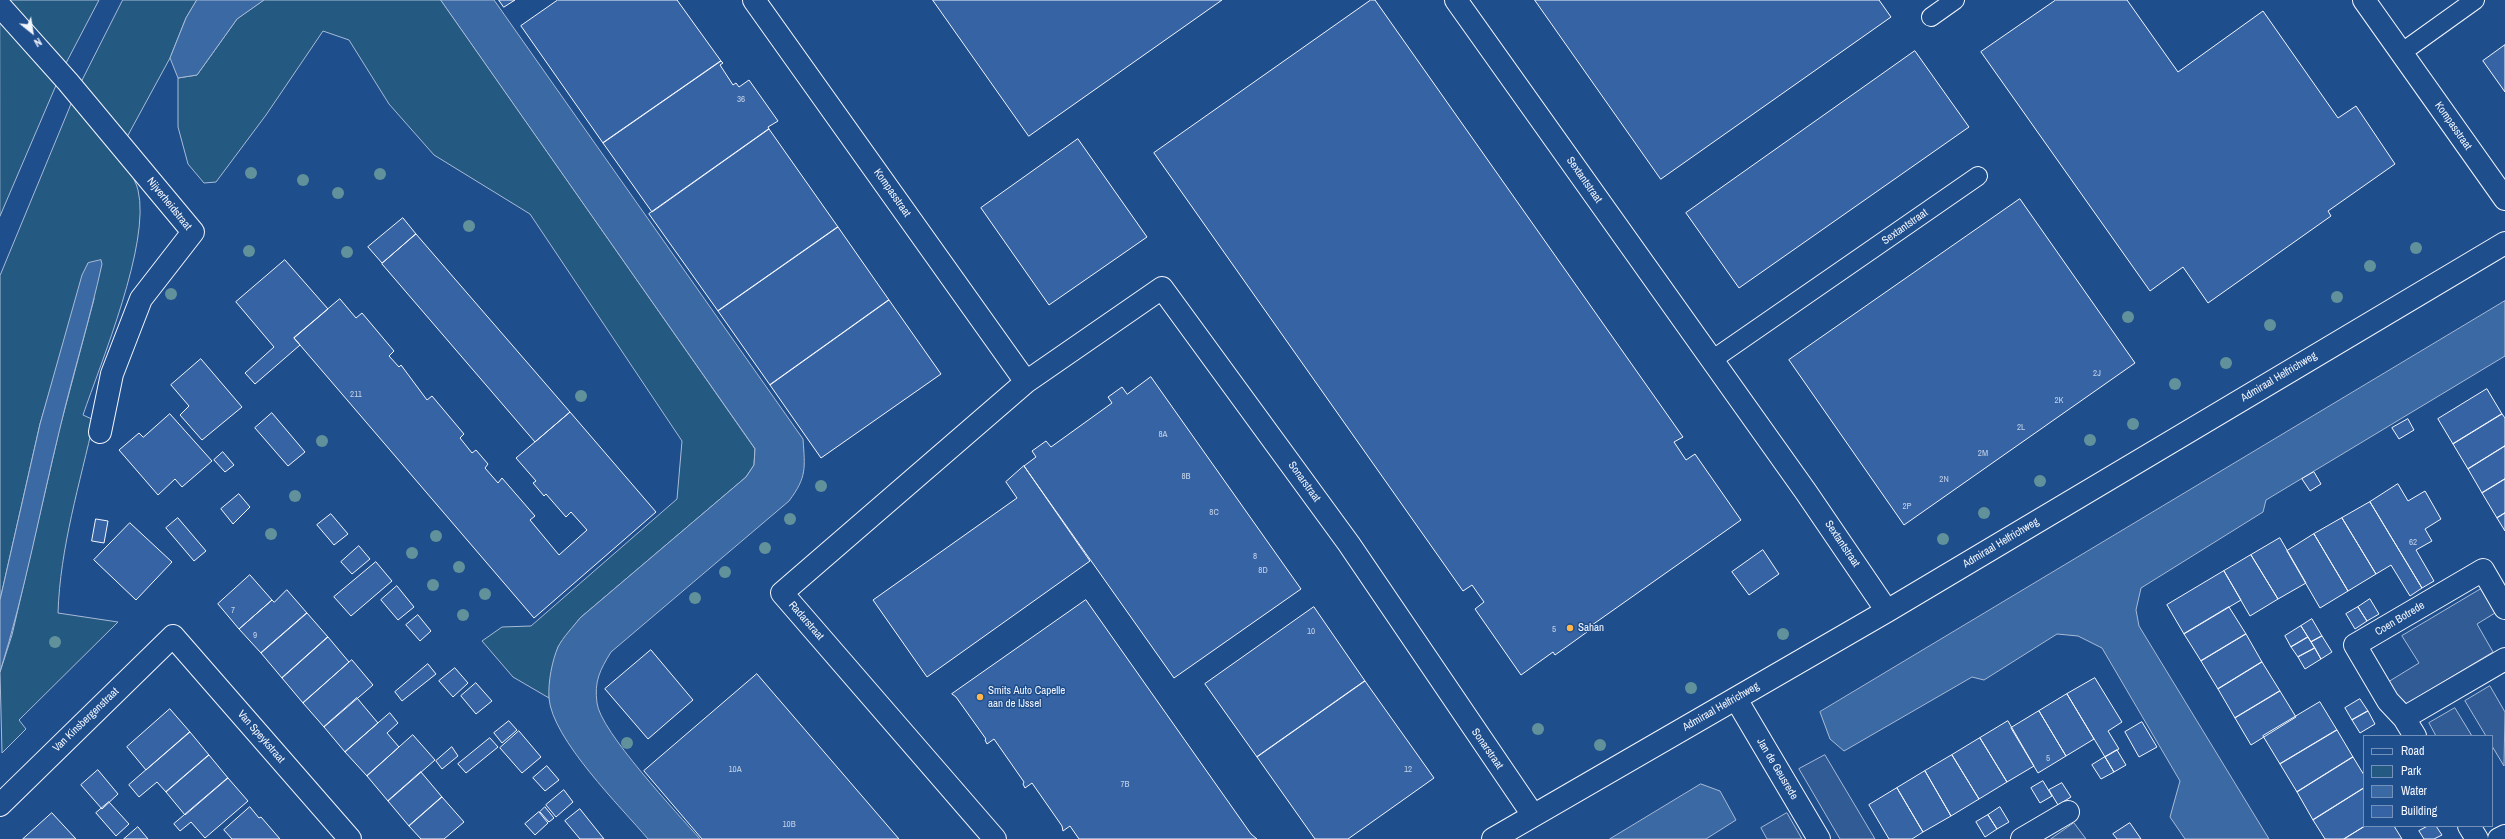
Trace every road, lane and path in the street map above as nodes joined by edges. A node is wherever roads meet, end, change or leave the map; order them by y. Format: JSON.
{"nodes":[{"id":1,"x":1456,"y":0,"type":"edge"},
{"id":2,"x":1955,"y":0,"type":"edge"},
{"id":3,"x":2364,"y":0,"type":"edge"},
{"id":4,"x":2475,"y":0,"type":"edge"},
{"id":5,"x":759,"y":2,"type":"edge"},
{"id":6,"x":0,"y":6,"type":"edge"},
{"id":7,"x":1931,"y":17,"type":"dead end"},
{"id":8,"x":2401,"y":53,"type":"junction"},
{"id":9,"x":1978,"y":176,"type":"dead end"},
{"id":10,"x":2505,"y":199,"type":"edge"},
{"id":11,"x":2505,"y":243,"type":"edge"},
{"id":12,"x":1712,"y":360,"type":"junction"},
{"id":13,"x":1026,"y":382,"type":"junction"},
{"id":14,"x":100,"y":432,"type":"dead end"},
{"id":15,"x":2505,"y":608,"type":"edge"},
{"id":16,"x":1887,"y":611,"type":"junction"},
{"id":17,"x":173,"y":636,"type":"joint"},
{"id":18,"x":2502,"y":668,"type":"edge"},
{"id":19,"x":1736,"y":699,"type":"junction"},
{"id":20,"x":2404,"y":718,"type":"junction"},
{"id":21,"x":2414,"y":735,"type":"edge"},
{"id":22,"x":0,"y":805,"type":"edge"},
{"id":23,"x":2068,"y":812,"type":"dead end"},
{"id":24,"x":1533,"y":815,"type":"junction"},
{"id":25,"x":2470,"y":827,"type":"edge"},
{"id":26,"x":2505,"y":836,"type":"edge"},
{"id":27,"x":350,"y":839,"type":"edge"},
{"id":28,"x":995,"y":839,"type":"edge"},
{"id":29,"x":1493,"y":839,"type":"edge"},
{"id":30,"x":1819,"y":839,"type":"edge"},
{"id":31,"x":2022,"y":839,"type":"edge"},
{"id":32,"x":2477,"y":839,"type":"edge"},
{"id":33,"x":2499,"y":839,"type":"edge"}],
"edges":[{"from":1,"to":12,"type":"street","name":"Sextantstraat"},
{"from":2,"to":7,"type":"lane"},
{"from":3,"to":8,"type":"street","name":"Kompasstraat"},
{"from":4,"to":8,"type":"lane"},
{"from":5,"to":13,"type":"street","name":"Kompasstraat"},
{"from":6,"to":14,"type":"street","name":"Nijverheidstraat"},
{"from":8,"to":10,"type":"street","name":"Kompasstraat"},
{"from":9,"to":12,"type":"lane","name":"Sextantstraat"},
{"from":11,"to":16,"type":"street","name":"Admiraal Helfrichweg"},
{"from":12,"to":16,"type":"street","name":"Sextantstraat"},
{"from":13,"to":24,"type":"street","name":"Sonarstraat"},
{"from":13,"to":28,"type":"street","name":"Radarstraat"},
{"from":15,"to":20,"type":"street","name":"Coen Botrede"},
{"from":16,"to":19,"type":"street","name":"Admiraal Helfrichweg"},
{"from":17,"to":22,"type":"street","name":"Van Kinsbergenstraat"},
{"from":17,"to":27,"type":"street","name":"Van Speykstraat"},
{"from":18,"to":20,"type":"street"},
{"from":19,"to":24,"type":"street","name":"Admiraal Helfrichweg"},
{"from":19,"to":30,"type":"street","name":"Jan de Geusrede"},
{"from":20,"to":21,"type":"street","name":"Coen Botrede"},
{"from":23,"to":31,"type":"street"},
{"from":24,"to":29,"type":"street","name":"Admiraal Helfrichweg"},
{"from":25,"to":32,"type":"street"},
{"from":26,"to":33,"type":"street"}]}
